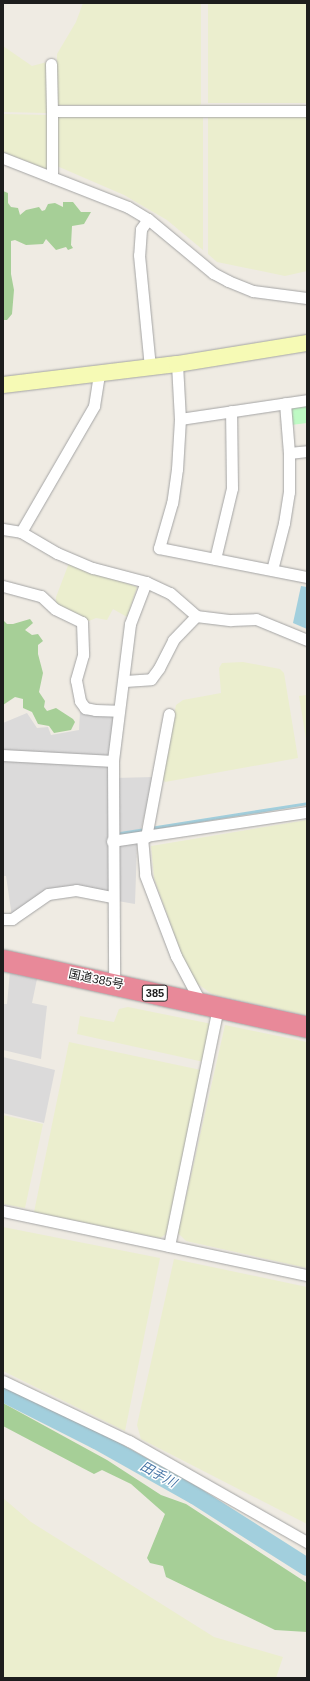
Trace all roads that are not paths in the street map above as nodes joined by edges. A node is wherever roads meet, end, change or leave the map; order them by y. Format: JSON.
{"nodes":[{"id":1,"x":51,"y":64,"type":"dead end"},
{"id":2,"x":52,"y":111,"type":"junction"},
{"id":3,"x":307,"y":111,"type":"edge"},
{"id":4,"x":3,"y":158,"type":"edge"},
{"id":5,"x":52,"y":177,"type":"junction"},
{"id":6,"x":148,"y":219,"type":"junction"},
{"id":7,"x":307,"y":298,"type":"edge"},
{"id":8,"x":307,"y":343,"type":"edge"},
{"id":9,"x":177,"y":364,"type":"junction"},
{"id":10,"x":150,"y":367,"type":"junction"},
{"id":11,"x":99,"y":374,"type":"junction"},
{"id":12,"x":3,"y":385,"type":"edge"},
{"id":13,"x":307,"y":400,"type":"edge"},
{"id":14,"x":285,"y":403,"type":"junction"},
{"id":15,"x":231,"y":411,"type":"junction"},
{"id":16,"x":180,"y":419,"type":"junction"},
{"id":17,"x":307,"y":451,"type":"edge"},
{"id":18,"x":289,"y":453,"type":"junction"},
{"id":19,"x":3,"y":528,"type":"edge"},
{"id":20,"x":22,"y":532,"type":"junction"},
{"id":21,"x":215,"y":559,"type":"junction"},
{"id":22,"x":272,"y":570,"type":"junction"},
{"id":23,"x":307,"y":577,"type":"edge"},
{"id":24,"x":146,"y":582,"type":"junction"},
{"id":25,"x":3,"y":586,"type":"edge"},
{"id":26,"x":196,"y":616,"type":"junction"},
{"id":27,"x":307,"y":640,"type":"edge"},
{"id":28,"x":124,"y":680,"type":"junction"},
{"id":29,"x":118,"y":710,"type":"junction"},
{"id":30,"x":169,"y":714,"type":"dead end"},
{"id":31,"x":3,"y":755,"type":"edge"},
{"id":32,"x":113,"y":760,"type":"junction"},
{"id":33,"x":307,"y":812,"type":"edge"},
{"id":34,"x":144,"y":837,"type":"junction"},
{"id":35,"x":112,"y":841,"type":"junction"},
{"id":36,"x":112,"y":897,"type":"junction"},
{"id":37,"x":3,"y":919,"type":"edge"},
{"id":38,"x":3,"y":960,"type":"edge"},
{"id":39,"x":114,"y":984,"type":"junction"},
{"id":40,"x":210,"y":1005,"type":"junction"},
{"id":41,"x":307,"y":1027,"type":"edge"},
{"id":42,"x":3,"y":1211,"type":"edge"},
{"id":43,"x":169,"y":1246,"type":"junction"},
{"id":44,"x":307,"y":1275,"type":"edge"},
{"id":45,"x":3,"y":1381,"type":"edge"},
{"id":46,"x":307,"y":1542,"type":"edge"}],
"edges":[{"from":1,"to":2,"type":"street"},
{"from":2,"to":3,"type":"street"},
{"from":2,"to":5,"type":"street"},
{"from":4,"to":5,"type":"street"},
{"from":5,"to":6,"type":"street"},
{"from":6,"to":7,"type":"street"},
{"from":6,"to":10,"type":"street"},
{"from":8,"to":9,"type":"street"},
{"from":9,"to":10,"type":"street"},
{"from":9,"to":16,"type":"street"},
{"from":10,"to":11,"type":"street"},
{"from":11,"to":12,"type":"street"},
{"from":11,"to":20,"type":"street"},
{"from":13,"to":14,"type":"street"},
{"from":14,"to":15,"type":"street"},
{"from":14,"to":18,"type":"street"},
{"from":15,"to":16,"type":"street"},
{"from":15,"to":21,"type":"street"},
{"from":16,"to":21,"type":"street"},
{"from":17,"to":18,"type":"street"},
{"from":18,"to":22,"type":"street"},
{"from":19,"to":20,"type":"street"},
{"from":20,"to":24,"type":"street"},
{"from":21,"to":22,"type":"street"},
{"from":22,"to":23,"type":"street"},
{"from":24,"to":26,"type":"street"},
{"from":24,"to":28,"type":"street"},
{"from":25,"to":29,"type":"street"},
{"from":26,"to":27,"type":"street"},
{"from":26,"to":28,"type":"street"},
{"from":28,"to":29,"type":"street"},
{"from":29,"to":32,"type":"street"},
{"from":30,"to":34,"type":"street"},
{"from":31,"to":32,"type":"street"},
{"from":32,"to":35,"type":"street"},
{"from":33,"to":34,"type":"street"},
{"from":34,"to":35,"type":"street"},
{"from":34,"to":40,"type":"street"},
{"from":35,"to":36,"type":"street"},
{"from":36,"to":37,"type":"street"},
{"from":36,"to":39,"type":"street"},
{"from":38,"to":39,"type":"highway","name":"国道385号","number":"385"},
{"from":39,"to":40,"type":"highway","name":"国道385号","number":"385"},
{"from":40,"to":41,"type":"highway","name":"国道385号","number":"385"},
{"from":40,"to":43,"type":"street"},
{"from":42,"to":43,"type":"street"},
{"from":43,"to":44,"type":"street"},
{"from":45,"to":46,"type":"street"}]}
